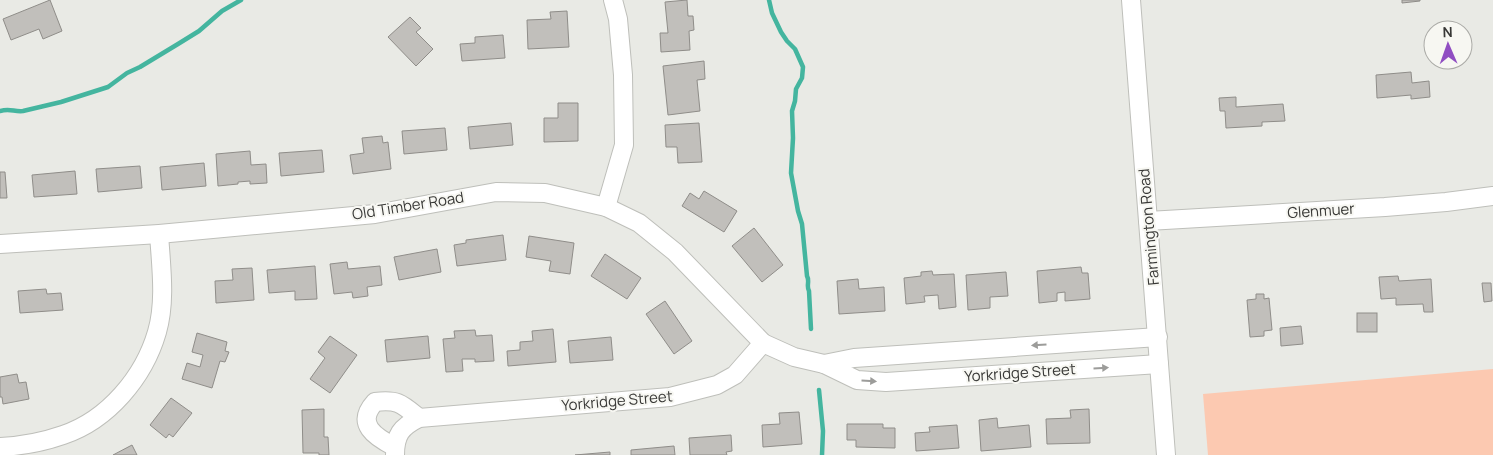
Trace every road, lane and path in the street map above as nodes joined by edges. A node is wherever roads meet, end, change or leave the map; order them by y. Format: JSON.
{"nodes":[{"id":1,"x":613,"y":0,"type":"edge"},
{"id":2,"x":1131,"y":0,"type":"edge"},
{"id":3,"x":1493,"y":196,"type":"edge"},
{"id":4,"x":606,"y":207,"type":"junction"},
{"id":5,"x":1148,"y":221,"type":"junction"},
{"id":6,"x":159,"y":234,"type":"junction"},
{"id":7,"x":0,"y":244,"type":"edge"},
{"id":8,"x":1158,"y":337,"type":"junction"},
{"id":9,"x":763,"y":343,"type":"junction"},
{"id":10,"x":965,"y":350,"type":"junction"},
{"id":11,"x":824,"y":364,"type":"junction"},
{"id":12,"x":1160,"y":364,"type":"junction"},
{"id":13,"x":966,"y":376,"type":"junction"},
{"id":14,"x":419,"y":418,"type":"junction"},
{"id":15,"x":0,"y":447,"type":"edge"},
{"id":16,"x":395,"y":451,"type":"edge"},
{"id":17,"x":1166,"y":455,"type":"edge"}],
"edges":[{"from":1,"to":4,"type":"street"},
{"from":2,"to":5,"type":"street","name":"Farmington Road"},
{"from":3,"to":5,"type":"street","name":"Glenmuer"},
{"from":4,"to":6,"type":"street","name":"Old Timber Road"},
{"from":4,"to":9,"type":"street","name":"Old Timber Road"},
{"from":5,"to":8,"type":"street","name":"Farmington Road"},
{"from":6,"to":7,"type":"street","name":"Old Timber Road"},
{"from":6,"to":15,"type":"street"},
{"from":8,"to":10,"type":"street","name":"Yorkridge Street","one_way":true},
{"from":8,"to":12,"type":"street","name":"Farmington Road"},
{"from":9,"to":11,"type":"street","name":"Yorkridge Street"},
{"from":9,"to":14,"type":"street","name":"Yorkridge Street"},
{"from":10,"to":11,"type":"street","name":"Yorkridge Street"},
{"from":10,"to":13,"type":"street"},
{"from":11,"to":13,"type":"street","name":"Yorkridge Street","one_way":true},
{"from":13,"to":12,"type":"street","name":"Yorkridge Street","one_way":true},
{"from":12,"to":17,"type":"street","name":"Farmington Road"},
{"from":14,"to":16,"type":"street"},
{"from":14,"to":16,"type":"street"}]}
